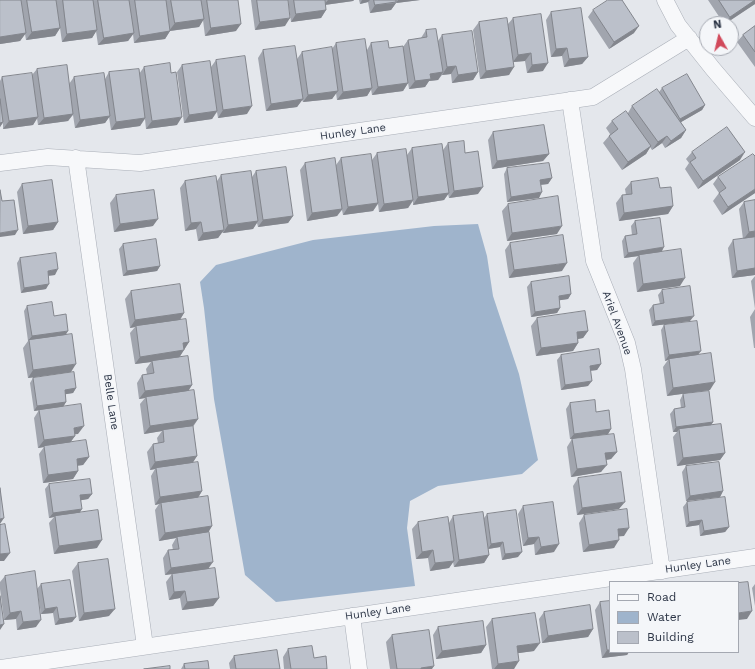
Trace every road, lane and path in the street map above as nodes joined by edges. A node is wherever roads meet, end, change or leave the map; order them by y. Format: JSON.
{"nodes":[{"id":1,"x":665,"y":0,"type":"edge"},
{"id":2,"x":689,"y":38,"type":"junction"},
{"id":3,"x":570,"y":100,"type":"junction"},
{"id":4,"x":755,"y":118,"type":"edge"},
{"id":5,"x":76,"y":158,"type":"junction"},
{"id":6,"x":0,"y":163,"type":"edge"},
{"id":7,"x":755,"y":557,"type":"edge"},
{"id":8,"x":662,"y":571,"type":"junction"},
{"id":9,"x":352,"y":616,"type":"junction"},
{"id":10,"x":145,"y":646,"type":"junction"},
{"id":11,"x":0,"y":668,"type":"edge"},
{"id":12,"x":359,"y":669,"type":"edge"}],
"edges":[{"from":1,"to":2,"type":"street"},
{"from":2,"to":3,"type":"street","name":"Hunley Lane"},
{"from":2,"to":4,"type":"street"},
{"from":3,"to":5,"type":"street","name":"Hunley Lane"},
{"from":3,"to":8,"type":"street","name":"Ariel Avenue"},
{"from":5,"to":6,"type":"street","name":"Hunley Lane"},
{"from":5,"to":10,"type":"street","name":"Belle Lane"},
{"from":7,"to":8,"type":"street","name":"Hunley Lane"},
{"from":8,"to":9,"type":"street","name":"Hunley Lane"},
{"from":9,"to":10,"type":"street","name":"Hunley Lane"},
{"from":9,"to":12,"type":"street"},
{"from":10,"to":11,"type":"street","name":"Hunley Lane"}]}
